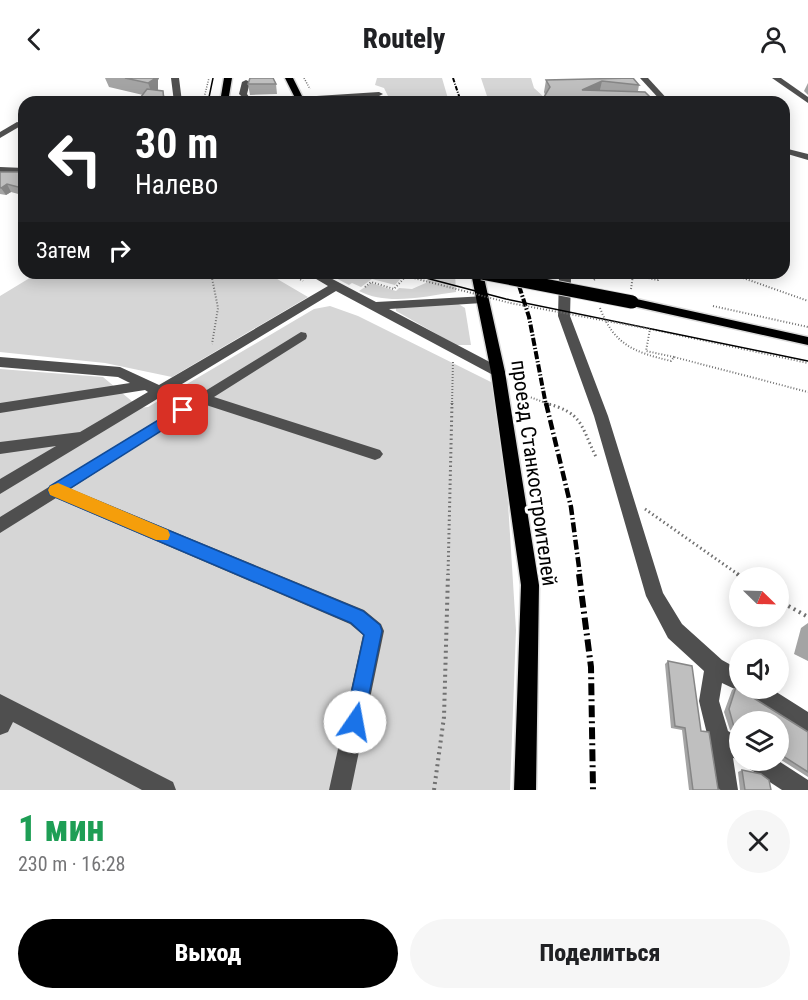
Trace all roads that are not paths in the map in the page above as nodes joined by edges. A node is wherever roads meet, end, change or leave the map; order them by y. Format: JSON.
{"nodes":[{"id":1,"x":175,"y":78,"type":"edge"},
{"id":2,"x":228,"y":78,"type":"edge"},
{"id":3,"x":289,"y":78,"type":"edge"},
{"id":4,"x":644,"y":78,"type":"edge"},
{"id":5,"x":776,"y":78,"type":"edge"},
{"id":6,"x":246,"y":82,"type":"edge"},
{"id":7,"x":379,"y":94,"type":"dead end"},
{"id":8,"x":177,"y":96,"type":"edge"},
{"id":9,"x":225,"y":96,"type":"edge"},
{"id":10,"x":245,"y":96,"type":"edge"},
{"id":11,"x":298,"y":96,"type":"edge"},
{"id":12,"x":347,"y":96,"type":"edge"},
{"id":13,"x":660,"y":96,"type":"edge"},
{"id":14,"x":808,"y":101,"type":"edge"},
{"id":15,"x":18,"y":125,"type":"edge"},
{"id":16,"x":0,"y":135,"type":"edge"},
{"id":17,"x":790,"y":152,"type":"edge"},
{"id":18,"x":808,"y":157,"type":"edge"},
{"id":19,"x":0,"y":170,"type":"edge"},
{"id":20,"x":18,"y":171,"type":"edge"},
{"id":21,"x":323,"y":279,"type":"edge"},
{"id":22,"x":478,"y":279,"type":"edge"},
{"id":23,"x":521,"y":279,"type":"edge"},
{"id":24,"x":565,"y":279,"type":"edge"},
{"id":25,"x":336,"y":286,"type":"junction"},
{"id":26,"x":482,"y":299,"type":"junction"},
{"id":27,"x":372,"y":306,"type":"junction"},
{"id":28,"x":301,"y":336,"type":"dead end"},
{"id":29,"x":808,"y":341,"type":"edge"},
{"id":30,"x":0,"y":362,"type":"edge"},
{"id":31,"x":498,"y":372,"type":"junction"},
{"id":32,"x":154,"y":388,"type":"junction"},
{"id":33,"x":202,"y":399,"type":"junction"},
{"id":34,"x":0,"y":408,"type":"edge"},
{"id":35,"x":85,"y":437,"type":"junction"},
{"id":36,"x":0,"y":448,"type":"edge"},
{"id":37,"x":375,"y":454,"type":"dead end"},
{"id":38,"x":0,"y":488,"type":"edge"},
{"id":39,"x":55,"y":490,"type":"junction"},
{"id":40,"x":0,"y":526,"type":"edge"},
{"id":41,"x":716,"y":667,"type":"junction"},
{"id":42,"x":729,"y":675,"type":"edge"},
{"id":43,"x":768,"y":699,"type":"edge"},
{"id":44,"x":3,"y":712,"type":"edge"},
{"id":45,"x":808,"y":724,"type":"edge"},
{"id":46,"x":719,"y":738,"type":"junction"},
{"id":47,"x":729,"y":744,"type":"edge"},
{"id":48,"x":773,"y":771,"type":"edge"},
{"id":49,"x":165,"y":790,"type":"edge"},
{"id":50,"x":340,"y":790,"type":"edge"},
{"id":51,"x":525,"y":790,"type":"edge"},
{"id":52,"x":727,"y":790,"type":"edge"},
{"id":53,"x":803,"y":790,"type":"edge"}],
"edges":[{"from":1,"to":8,"type":"street"},
{"from":2,"to":9,"type":"main road"},
{"from":3,"to":11,"type":"main road"},
{"from":4,"to":13,"type":"street"},
{"from":5,"to":14,"type":"street"},
{"from":6,"to":10,"type":"street"},
{"from":7,"to":12,"type":"street"},
{"from":15,"to":16,"type":"street"},
{"from":17,"to":18,"type":"street"},
{"from":19,"to":20,"type":"street"},
{"from":21,"to":25,"type":"street"},
{"from":22,"to":26,"type":"main road","name":"проезд Станкостроителей"},
{"from":23,"to":29,"type":"main road","bridge":true},
{"from":24,"to":41,"type":"street"},
{"from":25,"to":27,"type":"street"},
{"from":25,"to":32,"type":"street"},
{"from":26,"to":27,"type":"street"},
{"from":26,"to":31,"type":"main road","name":"проезд Станкостроителей"},
{"from":27,"to":31,"type":"street"},
{"from":28,"to":33,"type":"street"},
{"from":30,"to":32,"type":"street"},
{"from":31,"to":51,"type":"main road","name":"проезд Станкостроителей"},
{"from":32,"to":34,"type":"street"},
{"from":32,"to":35,"type":"street"},
{"from":33,"to":37,"type":"street"},
{"from":33,"to":39,"type":"street"},
{"from":35,"to":36,"type":"street"},
{"from":35,"to":38,"type":"street"},
{"from":39,"to":40,"type":"street"},
{"from":39,"to":50,"type":"street"},
{"from":41,"to":42,"type":"street"},
{"from":41,"to":46,"type":"street"},
{"from":43,"to":45,"type":"street"},
{"from":44,"to":49,"type":"street"},
{"from":46,"to":47,"type":"street"},
{"from":46,"to":52,"type":"street"},
{"from":48,"to":53,"type":"street"}]}
